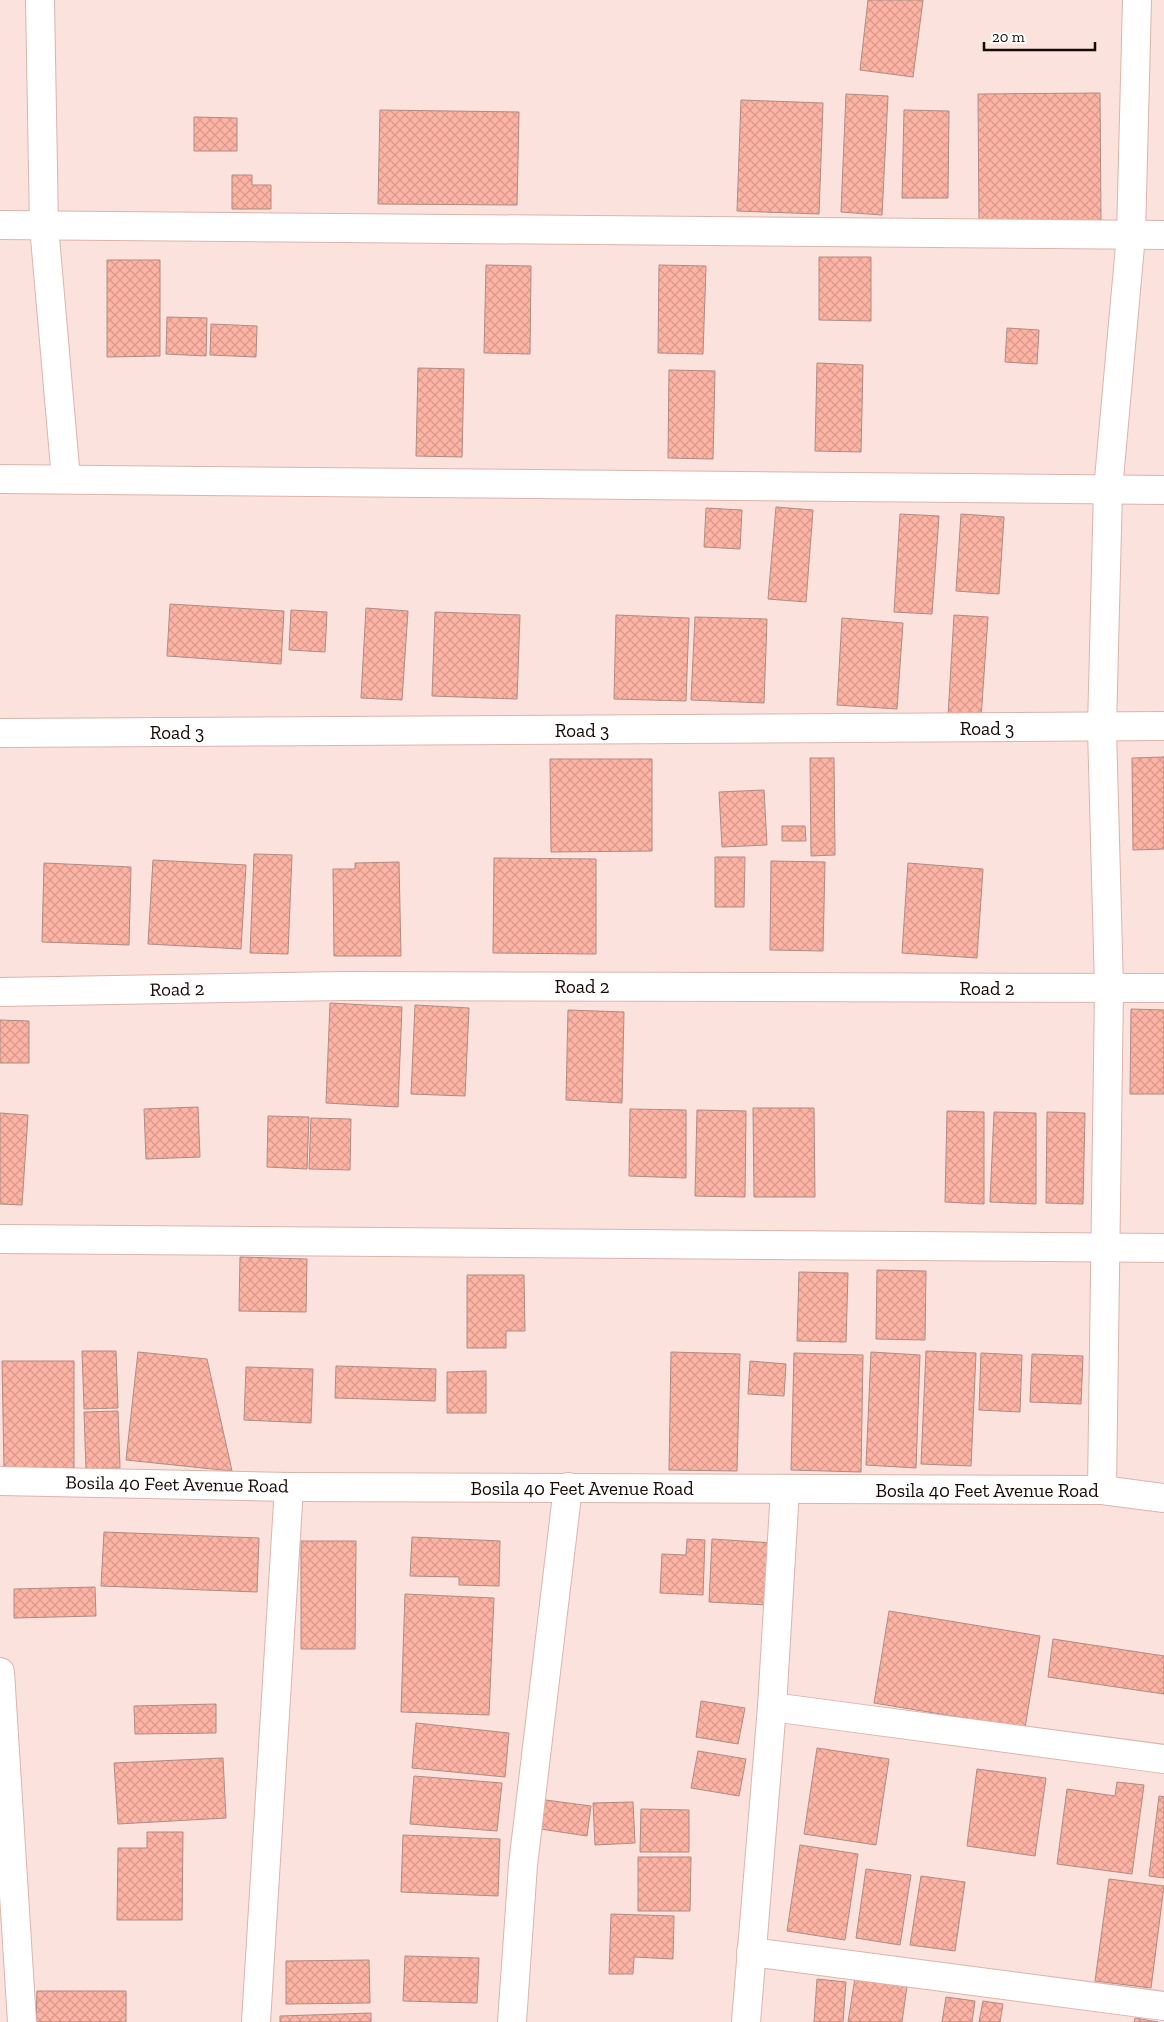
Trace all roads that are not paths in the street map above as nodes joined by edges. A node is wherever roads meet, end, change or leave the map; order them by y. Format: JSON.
{"nodes":[{"id":1,"x":40,"y":0,"type":"edge"},
{"id":2,"x":1137,"y":0,"type":"edge"},
{"id":3,"x":0,"y":225,"type":"edge"},
{"id":4,"x":44,"y":226,"type":"junction"},
{"id":5,"x":1131,"y":235,"type":"junction"},
{"id":6,"x":1164,"y":235,"type":"edge"},
{"id":7,"x":0,"y":479,"type":"edge"},
{"id":8,"x":66,"y":479,"type":"junction"},
{"id":9,"x":1108,"y":490,"type":"junction"},
{"id":10,"x":1164,"y":490,"type":"edge"},
{"id":11,"x":1164,"y":726,"type":"edge"},
{"id":12,"x":1102,"y":728,"type":"junction"},
{"id":13,"x":0,"y":733,"type":"edge"},
{"id":14,"x":1109,"y":988,"type":"junction"},
{"id":15,"x":1164,"y":988,"type":"edge"},
{"id":16,"x":0,"y":992,"type":"edge"},
{"id":17,"x":0,"y":1239,"type":"edge"},
{"id":18,"x":1164,"y":1248,"type":"edge"},
{"id":19,"x":1105,"y":1249,"type":"junction"},
{"id":20,"x":0,"y":1480,"type":"edge"},
{"id":21,"x":289,"y":1487,"type":"junction"},
{"id":22,"x":568,"y":1487,"type":"junction"},
{"id":23,"x":785,"y":1489,"type":"junction"},
{"id":24,"x":1102,"y":1490,"type":"junction"},
{"id":25,"x":1164,"y":1498,"type":"edge"},
{"id":26,"x":0,"y":1672,"type":"edge"},
{"id":27,"x":772,"y":1707,"type":"junction"},
{"id":28,"x":1164,"y":1759,"type":"edge"},
{"id":29,"x":751,"y":1952,"type":"junction"},
{"id":30,"x":1164,"y":2006,"type":"edge"},
{"id":31,"x":22,"y":2022,"type":"edge"},
{"id":32,"x":256,"y":2022,"type":"edge"},
{"id":33,"x":512,"y":2022,"type":"edge"},
{"id":34,"x":746,"y":2022,"type":"edge"}],
"edges":[{"from":1,"to":4,"type":"street"},
{"from":2,"to":5,"type":"street"},
{"from":3,"to":4,"type":"street"},
{"from":4,"to":5,"type":"street"},
{"from":4,"to":8,"type":"street"},
{"from":5,"to":6,"type":"street"},
{"from":5,"to":9,"type":"street"},
{"from":7,"to":8,"type":"street"},
{"from":8,"to":9,"type":"street"},
{"from":9,"to":10,"type":"street"},
{"from":9,"to":12,"type":"street"},
{"from":11,"to":12,"type":"street","name":"Road 3"},
{"from":12,"to":13,"type":"street","name":"Road 3"},
{"from":12,"to":14,"type":"street"},
{"from":14,"to":15,"type":"street","name":"Road 2"},
{"from":14,"to":16,"type":"street","name":"Road 2"},
{"from":14,"to":19,"type":"street"},
{"from":17,"to":19,"type":"street"},
{"from":18,"to":19,"type":"street"},
{"from":19,"to":24,"type":"street"},
{"from":20,"to":21,"type":"street","name":"Bosila 40 Feet Avenue Road"},
{"from":21,"to":22,"type":"street","name":"Bosila 40 Feet Avenue Road"},
{"from":21,"to":32,"type":"street"},
{"from":22,"to":23,"type":"street","name":"Bosila 40 Feet Avenue Road"},
{"from":22,"to":33,"type":"street"},
{"from":23,"to":24,"type":"street","name":"Bosila 40 Feet Avenue Road"},
{"from":23,"to":27,"type":"street"},
{"from":24,"to":25,"type":"street","name":"Bosila 40 Feet Avenue Road"},
{"from":26,"to":31,"type":"street"},
{"from":27,"to":28,"type":"street"},
{"from":27,"to":29,"type":"street"},
{"from":29,"to":30,"type":"street"},
{"from":29,"to":34,"type":"street"}]}
